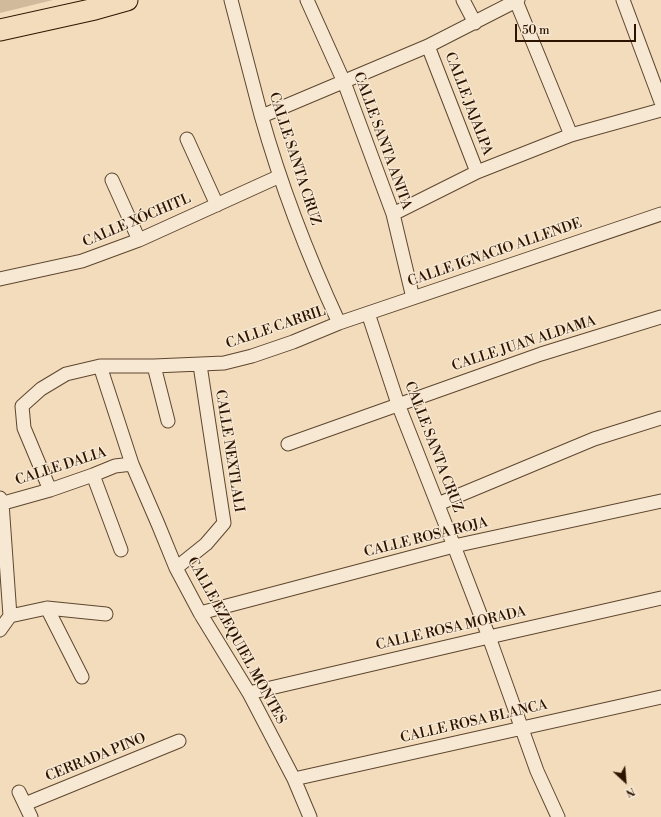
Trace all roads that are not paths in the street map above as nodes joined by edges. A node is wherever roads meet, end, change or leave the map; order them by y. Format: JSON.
{"nodes":[{"id":1,"x":127,"y":0,"type":"edge"},
{"id":2,"x":231,"y":0,"type":"edge"},
{"id":3,"x":307,"y":0,"type":"edge"},
{"id":4,"x":463,"y":0,"type":"edge"},
{"id":5,"x":517,"y":0,"type":"edge"},
{"id":6,"x":623,"y":0,"type":"edge"},
{"id":7,"x":475,"y":23,"type":"junction"},
{"id":8,"x":0,"y":30,"type":"edge"},
{"id":9,"x":428,"y":46,"type":"junction"},
{"id":10,"x":344,"y":82,"type":"junction"},
{"id":11,"x":661,"y":102,"type":"edge"},
{"id":12,"x":661,"y":110,"type":"edge"},
{"id":13,"x":262,"y":116,"type":"junction"},
{"id":14,"x":570,"y":136,"type":"junction"},
{"id":15,"x":187,"y":139,"type":"dead end"},
{"id":16,"x":478,"y":172,"type":"junction"},
{"id":17,"x":280,"y":176,"type":"junction"},
{"id":18,"x":112,"y":180,"type":"dead end"},
{"id":19,"x":217,"y":205,"type":"junction"},
{"id":20,"x":393,"y":214,"type":"junction"},
{"id":21,"x":661,"y":214,"type":"edge"},
{"id":22,"x":139,"y":240,"type":"junction"},
{"id":23,"x":0,"y":279,"type":"edge"},
{"id":24,"x":413,"y":298,"type":"junction"},
{"id":25,"x":368,"y":314,"type":"junction"},
{"id":26,"x":661,"y":317,"type":"edge"},
{"id":27,"x":339,"y":323,"type":"junction"},
{"id":28,"x":200,"y":364,"type":"junction"},
{"id":29,"x":100,"y":366,"type":"junction"},
{"id":30,"x":154,"y":366,"type":"junction"},
{"id":31,"x":398,"y":404,"type":"junction"},
{"id":32,"x":661,"y":418,"type":"edge"},
{"id":33,"x":168,"y":421,"type":"dead end"},
{"id":34,"x":288,"y":444,"type":"dead end"},
{"id":35,"x":132,"y":464,"type":"junction"},
{"id":36,"x":93,"y":475,"type":"junction"},
{"id":37,"x":50,"y":490,"type":"junction"},
{"id":38,"x":661,"y":501,"type":"edge"},
{"id":39,"x":1,"y":502,"type":"edge"},
{"id":40,"x":438,"y":504,"type":"junction"},
{"id":41,"x":454,"y":546,"type":"junction"},
{"id":42,"x":121,"y":550,"type":"dead end"},
{"id":43,"x":176,"y":568,"type":"junction"},
{"id":44,"x":661,"y":598,"type":"edge"},
{"id":45,"x":47,"y":608,"type":"junction"},
{"id":46,"x":106,"y":614,"type":"dead end"},
{"id":47,"x":200,"y":614,"type":"junction"},
{"id":48,"x":10,"y":616,"type":"junction"},
{"id":49,"x":0,"y":630,"type":"edge"},
{"id":50,"x":489,"y":636,"type":"junction"},
{"id":51,"x":82,"y":677,"type":"dead end"},
{"id":52,"x":249,"y":693,"type":"junction"},
{"id":53,"x":661,"y":696,"type":"edge"},
{"id":54,"x":520,"y":727,"type":"junction"},
{"id":55,"x":179,"y":741,"type":"dead end"},
{"id":56,"x":294,"y":779,"type":"junction"},
{"id":57,"x":19,"y":792,"type":"dead end"},
{"id":58,"x":25,"y":804,"type":"junction"},
{"id":59,"x":31,"y":817,"type":"edge"},
{"id":60,"x":310,"y":817,"type":"edge"},
{"id":61,"x":558,"y":817,"type":"edge"}],
"edges":[{"from":1,"to":8,"type":"main road"},
{"from":2,"to":13,"type":"street","name":"CALLE SANTA CRUZ"},
{"from":3,"to":10,"type":"street","name":"CALLE SANTA ANITA"},
{"from":4,"to":7,"type":"street"},
{"from":5,"to":7,"type":"street"},
{"from":5,"to":14,"type":"street"},
{"from":6,"to":11,"type":"street"},
{"from":7,"to":9,"type":"street"},
{"from":9,"to":10,"type":"street"},
{"from":9,"to":16,"type":"street","name":"CALLE JAJALPA"},
{"from":10,"to":13,"type":"street"},
{"from":10,"to":20,"type":"street","name":"CALLE SANTA ANITA"},
{"from":12,"to":14,"type":"street"},
{"from":13,"to":17,"type":"street","name":"CALLE SANTA CRUZ"},
{"from":14,"to":16,"type":"street"},
{"from":15,"to":19,"type":"street"},
{"from":16,"to":20,"type":"street"},
{"from":17,"to":19,"type":"street","name":"CALLE XÓCHITL"},
{"from":17,"to":27,"type":"street","name":"CALLE SANTA CRUZ"},
{"from":18,"to":22,"type":"street"},
{"from":19,"to":22,"type":"street","name":"CALLE XÓCHITL"},
{"from":20,"to":24,"type":"street","name":"CALLE SANTA ANITA"},
{"from":21,"to":24,"type":"street","name":"CALLE IGNACIO ALLENDE"},
{"from":22,"to":23,"type":"street","name":"CALLE XÓCHITL"},
{"from":24,"to":25,"type":"street","name":"CALLE IGNACIO ALLENDE"},
{"from":25,"to":27,"type":"street","name":"CALLE IGNACIO ALLENDE"},
{"from":25,"to":31,"type":"street","name":"CALLE SANTA CRUZ"},
{"from":26,"to":31,"type":"street","name":"CALLE JUAN ALDAMA"},
{"from":27,"to":28,"type":"street","name":"CALLE CARRIL"},
{"from":28,"to":30,"type":"street","name":"CALLE CARRIL"},
{"from":28,"to":43,"type":"street","name":"CALLE NEXTLALI"},
{"from":29,"to":30,"type":"street","name":"CALLE CARRIL"},
{"from":29,"to":35,"type":"street","name":"CALLE EZEQUIEL MONTES"},
{"from":29,"to":37,"type":"street","name":"CALLE CARRIL"},
{"from":30,"to":33,"type":"street"},
{"from":31,"to":34,"type":"street","name":"CALLE JUAN ALDAMA"},
{"from":31,"to":40,"type":"street","name":"CALLE SANTA CRUZ"},
{"from":32,"to":40,"type":"street"},
{"from":35,"to":36,"type":"street","name":"CALLE DALIA"},
{"from":35,"to":43,"type":"street","name":"CALLE EZEQUIEL MONTES"},
{"from":36,"to":37,"type":"street","name":"CALLE DALIA"},
{"from":36,"to":42,"type":"street"},
{"from":37,"to":39,"type":"street","name":"CALLE DALIA"},
{"from":38,"to":41,"type":"street","name":"CALLE ROSA ROJA"},
{"from":39,"to":48,"type":"street"},
{"from":40,"to":41,"type":"street","name":"CALLE SANTA CRUZ"},
{"from":41,"to":47,"type":"street","name":"CALLE ROSA ROJA"},
{"from":41,"to":50,"type":"street","name":"CALLE SANTA CRUZ"},
{"from":43,"to":47,"type":"street","name":"CALLE EZEQUIEL MONTES"},
{"from":44,"to":50,"type":"street","name":"CALLE ROSA MORADA"},
{"from":45,"to":46,"type":"street"},
{"from":45,"to":48,"type":"street"},
{"from":45,"to":51,"type":"street"},
{"from":47,"to":52,"type":"street","name":"CALLE EZEQUIEL MONTES"},
{"from":48,"to":49,"type":"street"},
{"from":50,"to":52,"type":"street","name":"CALLE ROSA MORADA"},
{"from":50,"to":54,"type":"street","name":"CALLE SANTA CRUZ"},
{"from":52,"to":56,"type":"street","name":"CALLE EZEQUIEL MONTES"},
{"from":53,"to":54,"type":"street","name":"CALLE ROSA BLANCA"},
{"from":54,"to":56,"type":"street","name":"CALLE ROSA BLANCA"},
{"from":54,"to":61,"type":"street","name":"CALLE SANTA CRUZ"},
{"from":55,"to":58,"type":"street","name":"CERRADA PINO"},
{"from":56,"to":60,"type":"street","name":"CALLE EZEQUIEL MONTES"},
{"from":57,"to":58,"type":"street"},
{"from":58,"to":59,"type":"street"}]}
